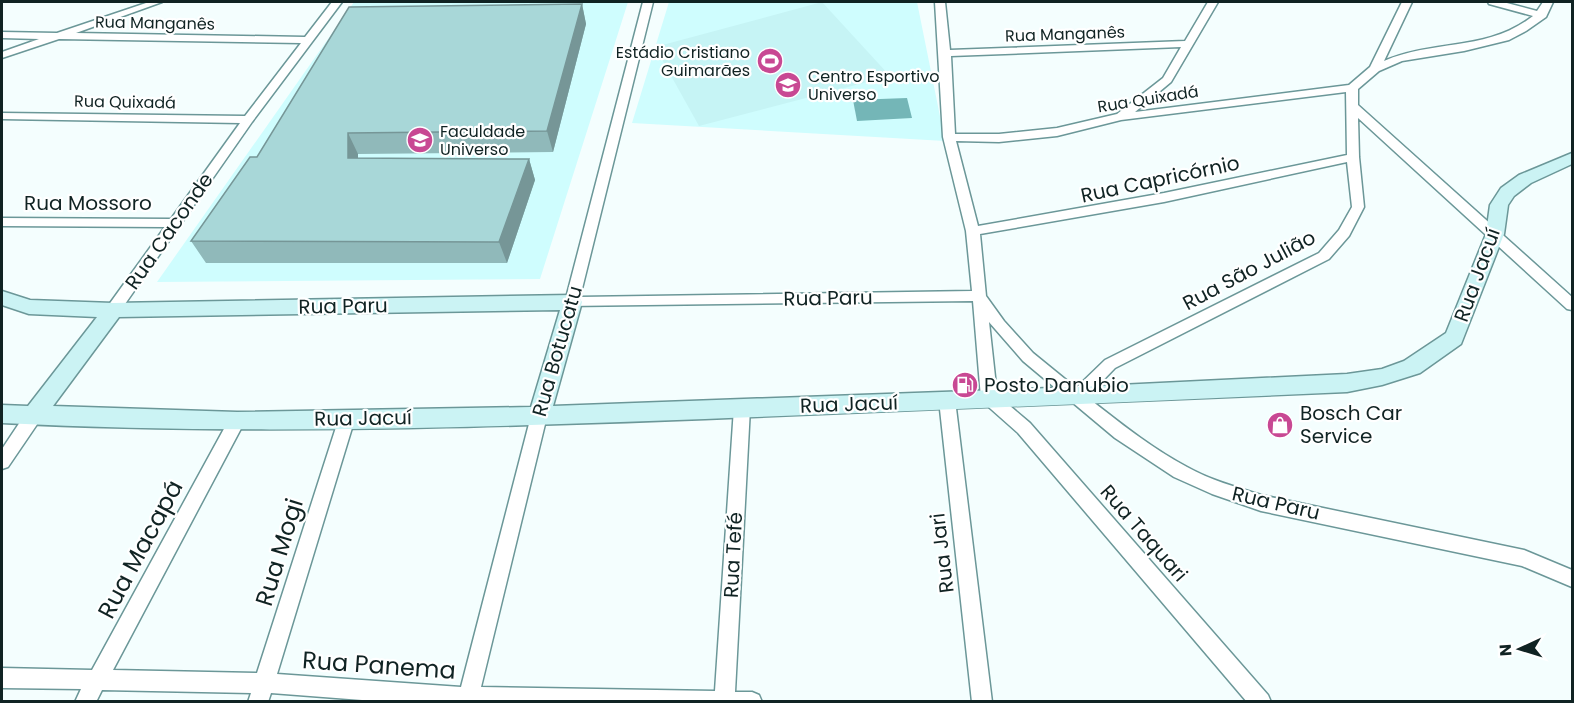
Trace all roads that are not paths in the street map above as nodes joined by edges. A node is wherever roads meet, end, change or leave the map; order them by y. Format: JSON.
{"nodes":[{"id":1,"x":156,"y":2,"type":"edge"},
{"id":2,"x":337,"y":2,"type":"edge"},
{"id":3,"x":648,"y":2,"type":"edge"},
{"id":4,"x":940,"y":2,"type":"edge"},
{"id":5,"x":1213,"y":2,"type":"edge"},
{"id":6,"x":1407,"y":2,"type":"edge"},
{"id":7,"x":1493,"y":2,"type":"edge"},
{"id":8,"x":1548,"y":2,"type":"edge"},
{"id":9,"x":1542,"y":15,"type":"junction"},
{"id":10,"x":2,"y":35,"type":"edge"},
{"id":11,"x":54,"y":37,"type":"junction"},
{"id":12,"x":309,"y":40,"type":"junction"},
{"id":13,"x":1187,"y":44,"type":"junction"},
{"id":14,"x":945,"y":53,"type":"junction"},
{"id":15,"x":2,"y":55,"type":"edge"},
{"id":16,"x":1375,"y":69,"type":"junction"},
{"id":17,"x":1352,"y":88,"type":"junction"},
{"id":18,"x":1351,"y":105,"type":"junction"},
{"id":19,"x":2,"y":116,"type":"edge"},
{"id":20,"x":1121,"y":117,"type":"junction"},
{"id":21,"x":248,"y":120,"type":"junction"},
{"id":22,"x":949,"y":137,"type":"junction"},
{"id":23,"x":1353,"y":157,"type":"junction"},
{"id":24,"x":1572,"y":158,"type":"edge"},
{"id":25,"x":2,"y":222,"type":"edge"},
{"id":26,"x":174,"y":223,"type":"junction"},
{"id":27,"x":973,"y":231,"type":"junction"},
{"id":28,"x":1495,"y":234,"type":"junction"},
{"id":29,"x":979,"y":296,"type":"junction"},
{"id":30,"x":2,"y":298,"type":"edge"},
{"id":31,"x":572,"y":303,"type":"junction"},
{"id":32,"x":1572,"y":305,"type":"edge"},
{"id":33,"x":112,"y":310,"type":"junction"},
{"id":34,"x":1078,"y":396,"type":"junction"},
{"id":35,"x":989,"y":398,"type":"junction"},
{"id":36,"x":947,"y":400,"type":"junction"},
{"id":37,"x":742,"y":408,"type":"junction"},
{"id":38,"x":2,"y":414,"type":"edge"},
{"id":39,"x":34,"y":415,"type":"junction"},
{"id":40,"x":539,"y":416,"type":"junction"},
{"id":41,"x":347,"y":418,"type":"junction"},
{"id":42,"x":237,"y":421,"type":"junction"},
{"id":43,"x":2,"y":462,"type":"edge"},
{"id":44,"x":1572,"y":579,"type":"edge"},
{"id":45,"x":2,"y":678,"type":"edge"},
{"id":46,"x":97,"y":679,"type":"junction"},
{"id":47,"x":261,"y":692,"type":"edge"},
{"id":48,"x":467,"y":699,"type":"edge"},
{"id":49,"x":724,"y":701,"type":"edge"},
{"id":50,"x":85,"y":702,"type":"edge"},
{"id":51,"x":753,"y":702,"type":"edge"},
{"id":52,"x":982,"y":702,"type":"edge"},
{"id":53,"x":1261,"y":702,"type":"edge"}],
"edges":[{"from":1,"to":11,"type":"street"},
{"from":2,"to":12,"type":"street","name":"Rua Caconde"},
{"from":3,"to":31,"type":"street","name":"Rua Botucatu"},
{"from":4,"to":14,"type":"street"},
{"from":5,"to":13,"type":"street"},
{"from":6,"to":16,"type":"street"},
{"from":7,"to":9,"type":"street"},
{"from":8,"to":9,"type":"street"},
{"from":9,"to":16,"type":"street"},
{"from":10,"to":11,"type":"street","name":"Rua Manganês"},
{"from":11,"to":12,"type":"street","name":"Rua Manganês"},
{"from":11,"to":15,"type":"street"},
{"from":12,"to":21,"type":"street","name":"Rua Caconde"},
{"from":13,"to":14,"type":"street","name":"Rua Manganês"},
{"from":13,"to":20,"type":"street"},
{"from":14,"to":22,"type":"street"},
{"from":16,"to":17,"type":"street"},
{"from":17,"to":18,"type":"street","name":"Rua São Julião"},
{"from":17,"to":20,"type":"street","name":"Rua Quixadá"},
{"from":18,"to":23,"type":"street","name":"Rua São Julião"},
{"from":18,"to":28,"type":"street"},
{"from":19,"to":21,"type":"street","name":"Rua Quixadá"},
{"from":20,"to":22,"type":"street","name":"Rua Quixadá"},
{"from":21,"to":26,"type":"street","name":"Rua Caconde"},
{"from":22,"to":27,"type":"street"},
{"from":23,"to":27,"type":"street","name":"Rua Capricórnio"},
{"from":23,"to":34,"type":"street","name":"Rua São Julião"},
{"from":24,"to":28,"type":"main road","name":"Rua Jacuí"},
{"from":25,"to":26,"type":"street","name":"Rua Mossoro"},
{"from":26,"to":33,"type":"street","name":"Rua Caconde"},
{"from":27,"to":29,"type":"street"},
{"from":28,"to":32,"type":"street"},
{"from":28,"to":34,"type":"main road","name":"Rua Jacuí"},
{"from":29,"to":31,"type":"street","name":"Rua Paru"},
{"from":29,"to":34,"type":"street","name":"Rua Paru"},
{"from":29,"to":35,"type":"street"},
{"from":30,"to":33,"type":"main road","name":"Rua Paru"},
{"from":31,"to":33,"type":"main road","name":"Rua Paru"},
{"from":31,"to":40,"type":"main road","name":"Rua Botucatu"},
{"from":33,"to":39,"type":"main road","name":"Rua Caconde"},
{"from":34,"to":35,"type":"main road","name":"Rua Jacuí"},
{"from":34,"to":44,"type":"street","name":"Rua Paru"},
{"from":35,"to":36,"type":"main road","name":"Rua Jacuí"},
{"from":35,"to":53,"type":"street","name":"Rua Taquari"},
{"from":36,"to":37,"type":"main road","name":"Rua Jacuí"},
{"from":36,"to":52,"type":"street","name":"Rua Jari"},
{"from":37,"to":40,"type":"main road","name":"Rua Jacuí"},
{"from":37,"to":49,"type":"street","name":"Rua Tefé"},
{"from":38,"to":39,"type":"main road","name":"Rua Jacuí"},
{"from":39,"to":42,"type":"main road","name":"Rua Jacuí"},
{"from":39,"to":43,"type":"street","name":"Rua Caconde"},
{"from":40,"to":41,"type":"main road","name":"Rua Jacuí"},
{"from":40,"to":48,"type":"street","name":"Rua Botucatu"},
{"from":41,"to":42,"type":"main road","name":"Rua Jacuí"},
{"from":41,"to":47,"type":"street","name":"Rua Mogi"},
{"from":42,"to":46,"type":"street","name":"Rua Macapá"},
{"from":45,"to":46,"type":"street","name":"Rua Panema"},
{"from":46,"to":47,"type":"street","name":"Rua Panema"},
{"from":46,"to":50,"type":"street","name":"Rua Macapá"},
{"from":47,"to":48,"type":"street","name":"Rua Panema"},
{"from":48,"to":49,"type":"street","name":"Rua Panema"},
{"from":49,"to":51,"type":"street","name":"Rua Panema"}]}
